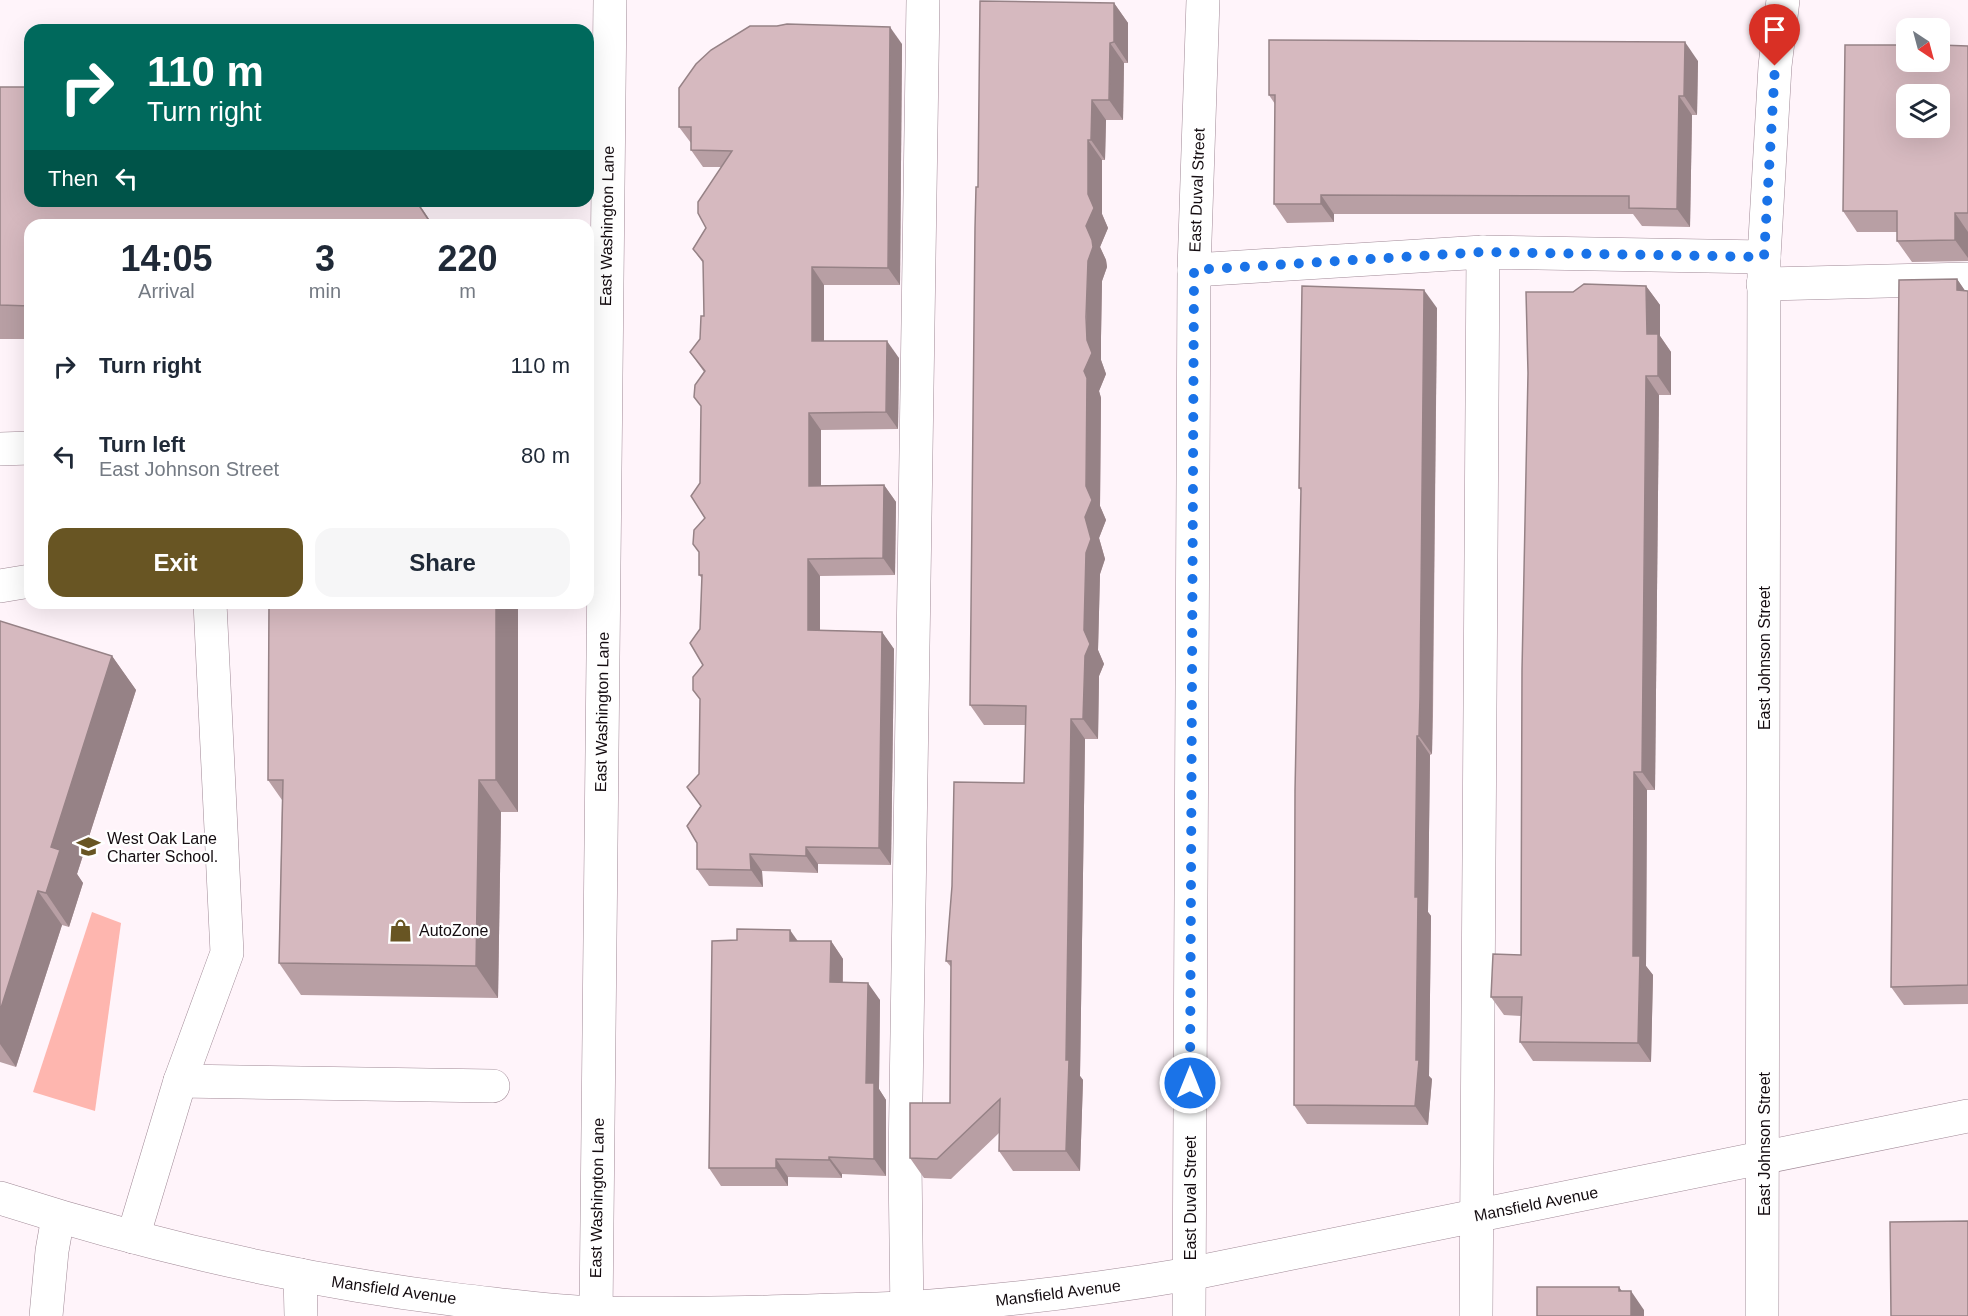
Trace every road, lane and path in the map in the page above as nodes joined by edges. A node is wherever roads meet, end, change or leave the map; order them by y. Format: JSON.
{"nodes":[{"id":1,"x":610,"y":0,"type":"edge"},
{"id":2,"x":923,"y":0,"type":"edge"},
{"id":3,"x":1203,"y":0,"type":"edge"},
{"id":4,"x":1782,"y":0,"type":"edge"},
{"id":5,"x":1483,"y":252,"type":"junction"},
{"id":6,"x":1194,"y":270,"type":"junction"},
{"id":7,"x":1764,"y":271,"type":"junction"},
{"id":8,"x":1968,"y":279,"type":"edge"},
{"id":9,"x":596,"y":437,"type":"edge"},
{"id":10,"x":24,"y":448,"type":"edge"},
{"id":11,"x":0,"y":449,"type":"edge"},
{"id":12,"x":24,"y":582,"type":"edge"},
{"id":13,"x":0,"y":586,"type":"edge"},
{"id":14,"x":210,"y":609,"type":"edge"},
{"id":15,"x":180,"y":1081,"type":"junction"},
{"id":16,"x":494,"y":1086,"type":"dead end"},
{"id":17,"x":1968,"y":1116,"type":"edge"},
{"id":18,"x":1764,"y":1158,"type":"junction"},
{"id":19,"x":0,"y":1198,"type":"edge"},
{"id":20,"x":1477,"y":1216,"type":"junction"},
{"id":21,"x":58,"y":1217,"type":"junction"},
{"id":22,"x":133,"y":1237,"type":"junction"},
{"id":23,"x":1190,"y":1274,"type":"junction"},
{"id":24,"x":300,"y":1275,"type":"junction"},
{"id":25,"x":907,"y":1312,"type":"edge"},
{"id":26,"x":596,"y":1314,"type":"edge"},
{"id":27,"x":46,"y":1316,"type":"edge"},
{"id":28,"x":301,"y":1316,"type":"edge"},
{"id":29,"x":1189,"y":1316,"type":"edge"},
{"id":30,"x":1476,"y":1316,"type":"edge"},
{"id":31,"x":1762,"y":1316,"type":"edge"}],
"edges":[{"from":1,"to":9,"type":"street","name":"East Washington Lane"},
{"from":2,"to":25,"type":"street"},
{"from":3,"to":6,"type":"street","name":"East Duval Street"},
{"from":4,"to":7,"type":"street","name":"East Johnson Street"},
{"from":5,"to":6,"type":"street"},
{"from":5,"to":7,"type":"street"},
{"from":5,"to":20,"type":"street"},
{"from":6,"to":23,"type":"street","name":"East Duval Street"},
{"from":7,"to":8,"type":"street"},
{"from":7,"to":18,"type":"street","name":"East Johnson Street"},
{"from":9,"to":26,"type":"street","name":"East Washington Lane"},
{"from":10,"to":11,"type":"street"},
{"from":12,"to":13,"type":"street"},
{"from":14,"to":15,"type":"street"},
{"from":15,"to":16,"type":"street"},
{"from":15,"to":22,"type":"street"},
{"from":17,"to":18,"type":"street","name":"Mansfield Avenue"},
{"from":18,"to":20,"type":"street","name":"Mansfield Avenue"},
{"from":18,"to":31,"type":"street","name":"East Johnson Street"},
{"from":19,"to":21,"type":"street","name":"Mansfield Avenue"},
{"from":20,"to":23,"type":"street","name":"Mansfield Avenue"},
{"from":20,"to":30,"type":"street"},
{"from":21,"to":22,"type":"street","name":"Mansfield Avenue"},
{"from":21,"to":27,"type":"street"},
{"from":22,"to":24,"type":"street","name":"Mansfield Avenue"},
{"from":23,"to":25,"type":"street","name":"Mansfield Avenue"},
{"from":23,"to":29,"type":"street","name":"East Duval Street"},
{"from":24,"to":26,"type":"street","name":"Mansfield Avenue"},
{"from":24,"to":28,"type":"street"},
{"from":25,"to":26,"type":"street","name":"Mansfield Avenue"}]}
